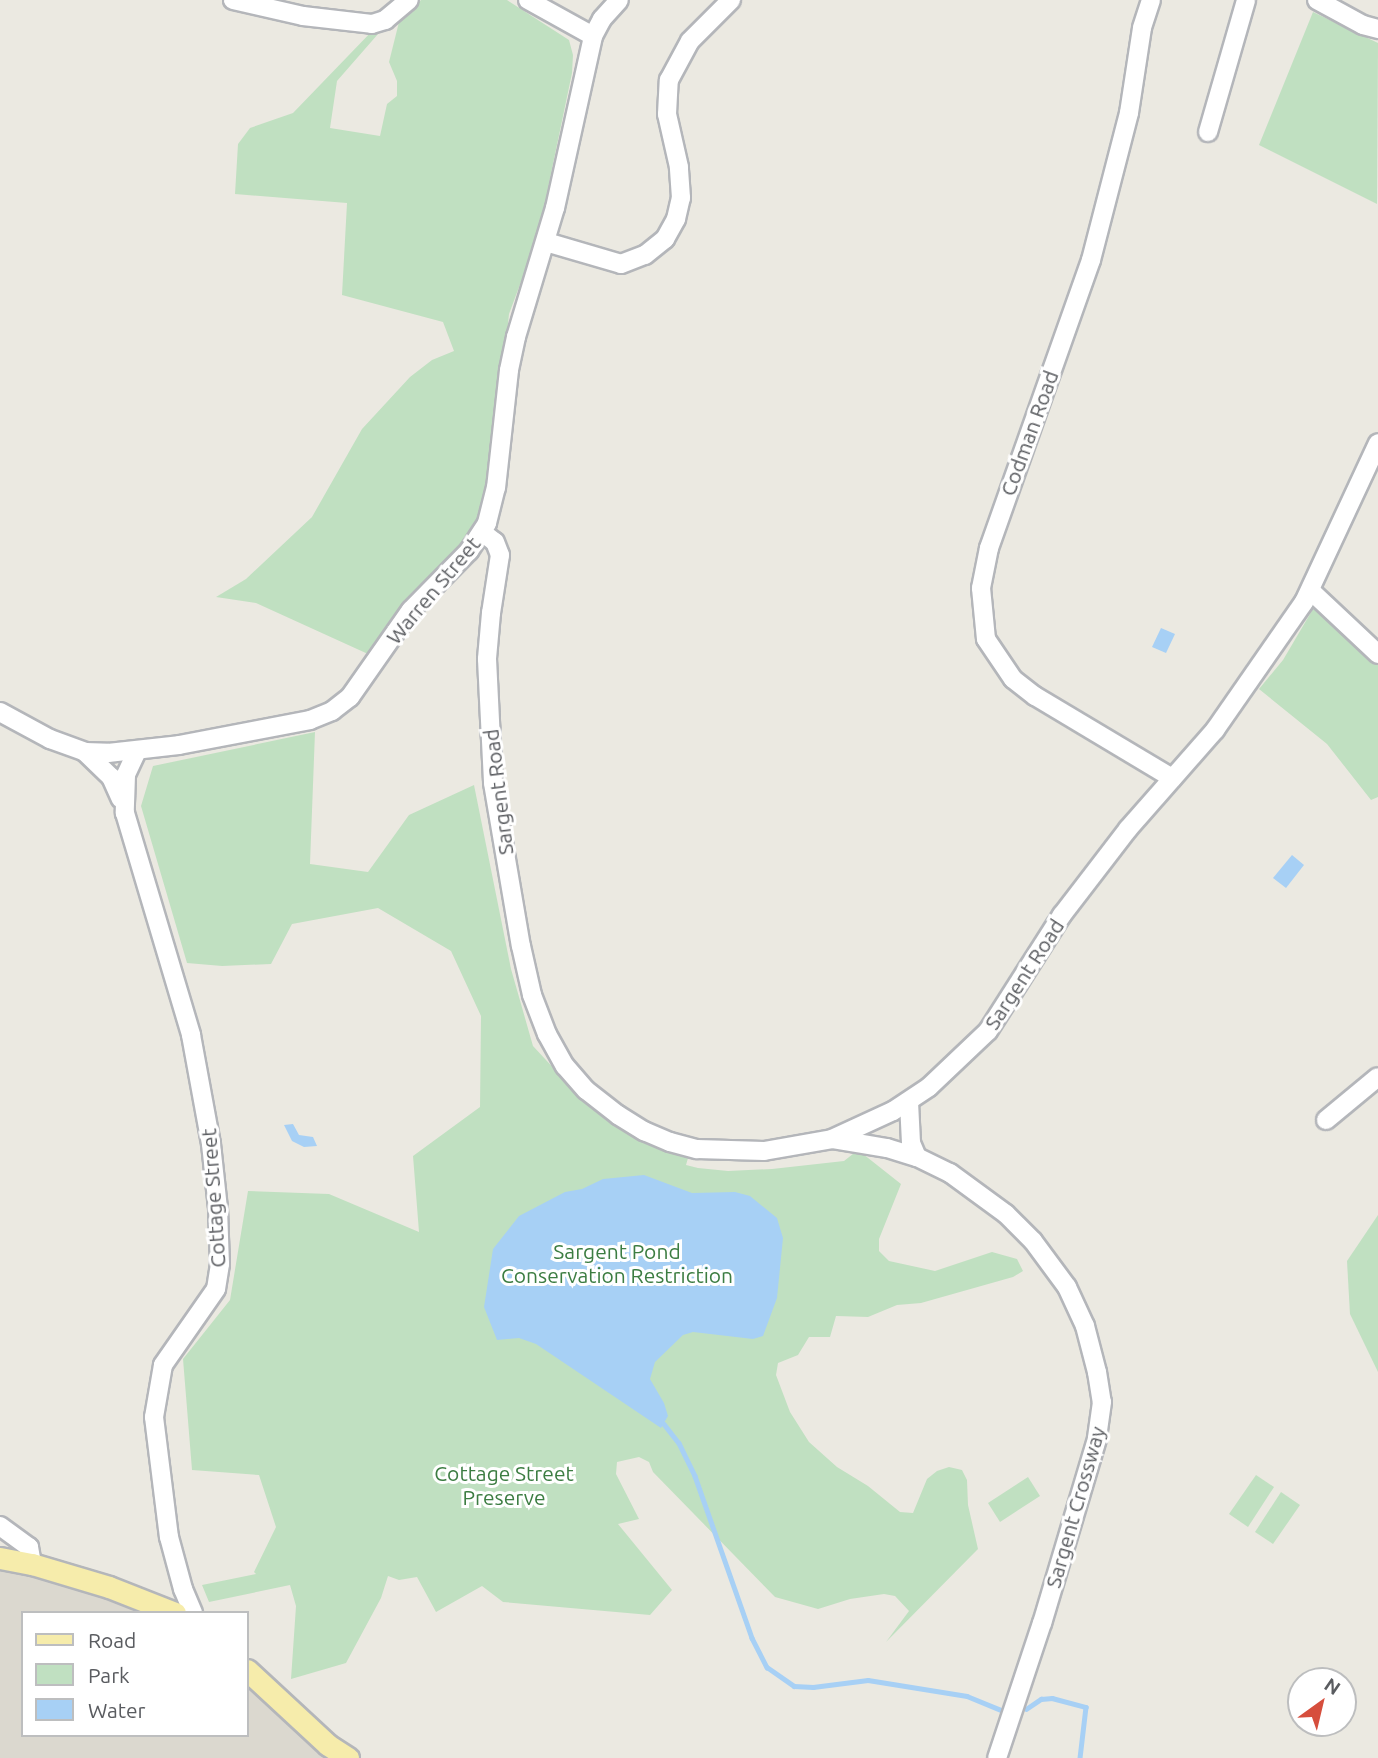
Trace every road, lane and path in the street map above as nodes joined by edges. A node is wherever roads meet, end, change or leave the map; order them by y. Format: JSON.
{"nodes":[{"id":1,"x":233,"y":0,"type":"edge"},
{"id":2,"x":409,"y":0,"type":"edge"},
{"id":3,"x":528,"y":0,"type":"edge"},
{"id":4,"x":619,"y":0,"type":"edge"},
{"id":5,"x":730,"y":0,"type":"edge"},
{"id":6,"x":1151,"y":0,"type":"edge"},
{"id":7,"x":1246,"y":0,"type":"edge"},
{"id":8,"x":1317,"y":0,"type":"edge"},
{"id":9,"x":1378,"y":29,"type":"edge"},
{"id":10,"x":593,"y":36,"type":"junction"},
{"id":11,"x":1208,"y":132,"type":"dead end"},
{"id":12,"x":546,"y":242,"type":"junction"},
{"id":13,"x":1378,"y":443,"type":"edge"},
{"id":14,"x":482,"y":532,"type":"junction"},
{"id":15,"x":1311,"y":591,"type":"junction"},
{"id":16,"x":1378,"y":654,"type":"edge"},
{"id":17,"x":0,"y":712,"type":"edge"},
{"id":18,"x":137,"y":751,"type":"junction"},
{"id":19,"x":85,"y":752,"type":"junction"},
{"id":20,"x":1172,"y":778,"type":"junction"},
{"id":21,"x":125,"y":813,"type":"junction"},
{"id":22,"x":1378,"y":1077,"type":"edge"},
{"id":23,"x":909,"y":1102,"type":"junction"},
{"id":24,"x":1326,"y":1120,"type":"dead end"},
{"id":25,"x":832,"y":1139,"type":"junction"},
{"id":26,"x":917,"y":1157,"type":"junction"},
{"id":27,"x":0,"y":1525,"type":"edge"},
{"id":28,"x":0,"y":1558,"type":"edge"},
{"id":29,"x":32,"y":1564,"type":"junction"},
{"id":30,"x":169,"y":1611,"type":"edge"},
{"id":31,"x":192,"y":1611,"type":"edge"},
{"id":32,"x":248,"y":1671,"type":"edge"},
{"id":33,"x":348,"y":1758,"type":"edge"},
{"id":34,"x":996,"y":1758,"type":"edge"}],
"edges":[{"from":1,"to":2,"type":"street"},
{"from":3,"to":10,"type":"street"},
{"from":4,"to":10,"type":"street","name":"Warren Street"},
{"from":5,"to":12,"type":"street"},
{"from":6,"to":20,"type":"street","name":"Codman Road"},
{"from":7,"to":11,"type":"street"},
{"from":8,"to":9,"type":"street"},
{"from":10,"to":12,"type":"street","name":"Warren Street"},
{"from":12,"to":14,"type":"street","name":"Warren Street"},
{"from":13,"to":15,"type":"street","name":"Sargent Road"},
{"from":14,"to":18,"type":"street","name":"Warren Street"},
{"from":14,"to":25,"type":"street","name":"Sargent Road"},
{"from":15,"to":16,"type":"street"},
{"from":15,"to":20,"type":"street","name":"Sargent Road"},
{"from":17,"to":19,"type":"street","name":"Warren Street"},
{"from":18,"to":19,"type":"street","name":"Warren Street"},
{"from":18,"to":21,"type":"street","name":"Cottage Street"},
{"from":19,"to":21,"type":"street","name":"Cottage Street"},
{"from":20,"to":23,"type":"street","name":"Sargent Road"},
{"from":21,"to":31,"type":"street","name":"Cottage Street"},
{"from":22,"to":24,"type":"street"},
{"from":23,"to":25,"type":"street","name":"Sargent Road"},
{"from":23,"to":26,"type":"street"},
{"from":25,"to":26,"type":"street","name":"Sargent Crossway"},
{"from":26,"to":34,"type":"street","name":"Sargent Crossway"},
{"from":27,"to":29,"type":"street"},
{"from":28,"to":29,"type":"main road"},
{"from":29,"to":30,"type":"main road"},
{"from":32,"to":33,"type":"main road"}]}
